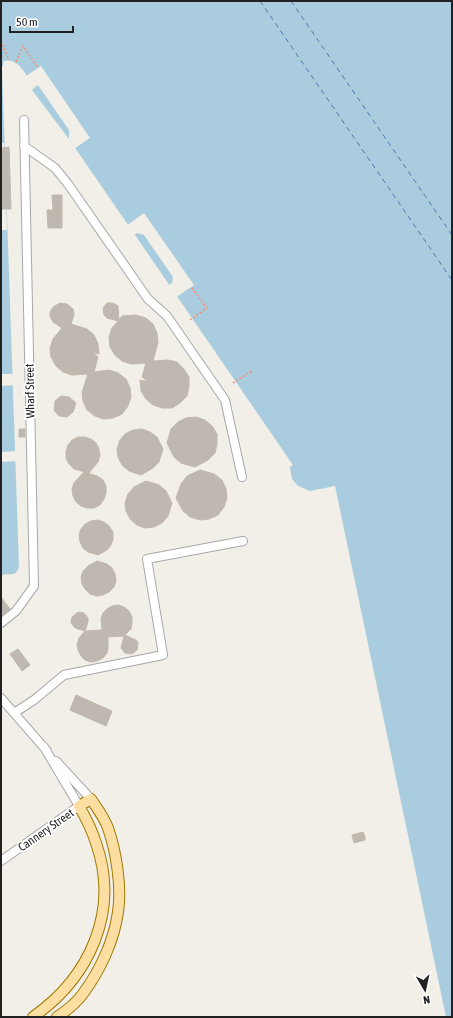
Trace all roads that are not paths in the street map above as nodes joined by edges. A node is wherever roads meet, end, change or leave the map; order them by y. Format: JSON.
{"nodes":[{"id":1,"x":24,"y":120,"type":"dead end"},
{"id":2,"x":24,"y":146,"type":"junction"},
{"id":3,"x":242,"y":477,"type":"dead end"},
{"id":4,"x":243,"y":541,"type":"dead end"},
{"id":5,"x":1,"y":623,"type":"edge"},
{"id":6,"x":1,"y":698,"type":"edge"},
{"id":7,"x":14,"y":713,"type":"junction"},
{"id":8,"x":44,"y":747,"type":"junction"},
{"id":9,"x":91,"y":799,"type":"junction"},
{"id":10,"x":79,"y":806,"type":"junction"},
{"id":11,"x":1,"y":860,"type":"edge"},
{"id":12,"x":33,"y":1017,"type":"edge"},
{"id":13,"x":57,"y":1017,"type":"edge"}],
"edges":[{"from":1,"to":2,"type":"street","name":"Wharf Street"},
{"from":2,"to":3,"type":"street"},
{"from":2,"to":5,"type":"street","name":"Wharf Street"},
{"from":4,"to":7,"type":"street"},
{"from":6,"to":7,"type":"street"},
{"from":7,"to":8,"type":"street"},
{"from":8,"to":9,"type":"street"},
{"from":8,"to":10,"type":"street"},
{"from":9,"to":10,"type":"main road","name":"Cannery Street"},
{"from":9,"to":13,"type":"main road"},
{"from":10,"to":11,"type":"street","name":"Cannery Street"},
{"from":10,"to":12,"type":"main road"}]}
